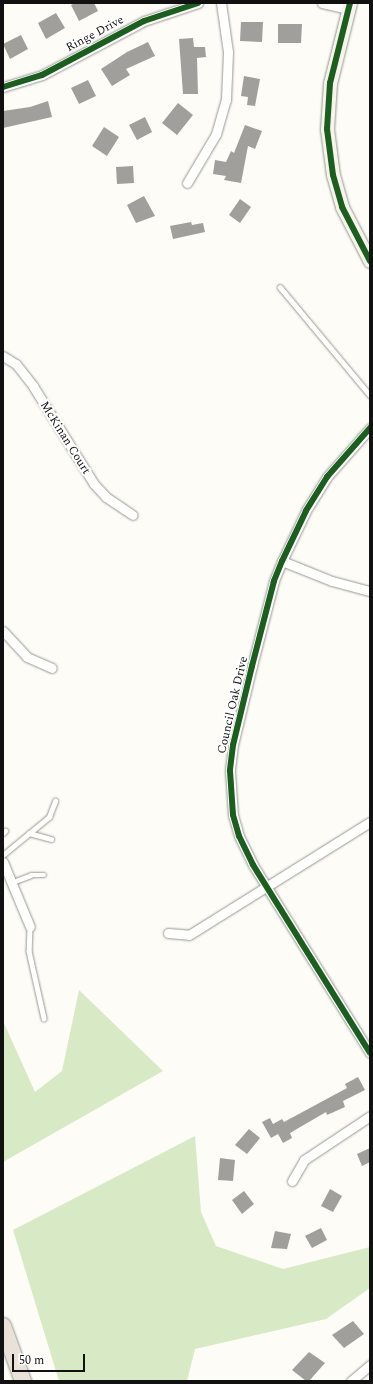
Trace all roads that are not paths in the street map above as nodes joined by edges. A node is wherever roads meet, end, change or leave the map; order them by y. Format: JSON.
{"nodes":[{"id":1,"x":198,"y":3,"type":"edge"},
{"id":2,"x":221,"y":3,"type":"edge"},
{"id":3,"x":322,"y":3,"type":"edge"},
{"id":4,"x":349,"y":6,"type":"edge"},
{"id":5,"x":3,"y":88,"type":"edge"},
{"id":6,"x":187,"y":183,"type":"dead end"},
{"id":7,"x":370,"y":261,"type":"edge"},
{"id":8,"x":280,"y":288,"type":"dead end"},
{"id":9,"x":3,"y":356,"type":"edge"},
{"id":10,"x":370,"y":395,"type":"edge"},
{"id":11,"x":370,"y":428,"type":"edge"},
{"id":12,"x":133,"y":515,"type":"dead end"},
{"id":13,"x":282,"y":561,"type":"junction"},
{"id":14,"x":370,"y":591,"type":"edge"},
{"id":15,"x":3,"y":631,"type":"edge"},
{"id":16,"x":52,"y":668,"type":"dead end"},
{"id":17,"x":55,"y":801,"type":"dead end"},
{"id":18,"x":370,"y":822,"type":"edge"},
{"id":19,"x":30,"y":833,"type":"junction"},
{"id":20,"x":51,"y":839,"type":"dead end"},
{"id":21,"x":3,"y":855,"type":"edge"},
{"id":22,"x":3,"y":862,"type":"edge"},
{"id":23,"x":44,"y":875,"type":"dead end"},
{"id":24,"x":13,"y":882,"type":"junction"},
{"id":25,"x":266,"y":886,"type":"junction"},
{"id":26,"x":30,"y":927,"type":"joint"},
{"id":27,"x":168,"y":933,"type":"dead end"},
{"id":28,"x":44,"y":1018,"type":"dead end"},
{"id":29,"x":370,"y":1053,"type":"edge"},
{"id":30,"x":370,"y":1116,"type":"edge"},
{"id":31,"x":292,"y":1181,"type":"dead end"},
{"id":32,"x":3,"y":1326,"type":"edge"},
{"id":33,"x":370,"y":1365,"type":"edge"},
{"id":34,"x":23,"y":1381,"type":"edge"},
{"id":35,"x":351,"y":1381,"type":"edge"}],
"edges":[{"from":1,"to":5,"type":"street","name":"Ringe Drive"},
{"from":2,"to":6,"type":"street"},
{"from":3,"to":4,"type":"street"},
{"from":4,"to":7,"type":"street"},
{"from":8,"to":10,"type":"lane"},
{"from":9,"to":12,"type":"street","name":"McKinan Court"},
{"from":11,"to":13,"type":"street","name":"Council Oak Drive"},
{"from":13,"to":14,"type":"street"},
{"from":13,"to":25,"type":"street","name":"Council Oak Drive"},
{"from":15,"to":16,"type":"street"},
{"from":17,"to":19,"type":"lane"},
{"from":18,"to":25,"type":"street"},
{"from":19,"to":20,"type":"lane"},
{"from":19,"to":21,"type":"lane"},
{"from":22,"to":24,"type":"street"},
{"from":23,"to":24,"type":"lane"},
{"from":24,"to":26,"type":"street"},
{"from":25,"to":27,"type":"street"},
{"from":25,"to":29,"type":"street","name":"Council Oak Drive"},
{"from":26,"to":28,"type":"lane"},
{"from":30,"to":31,"type":"street"},
{"from":32,"to":34,"type":"highway"},
{"from":33,"to":35,"type":"street"}]}
